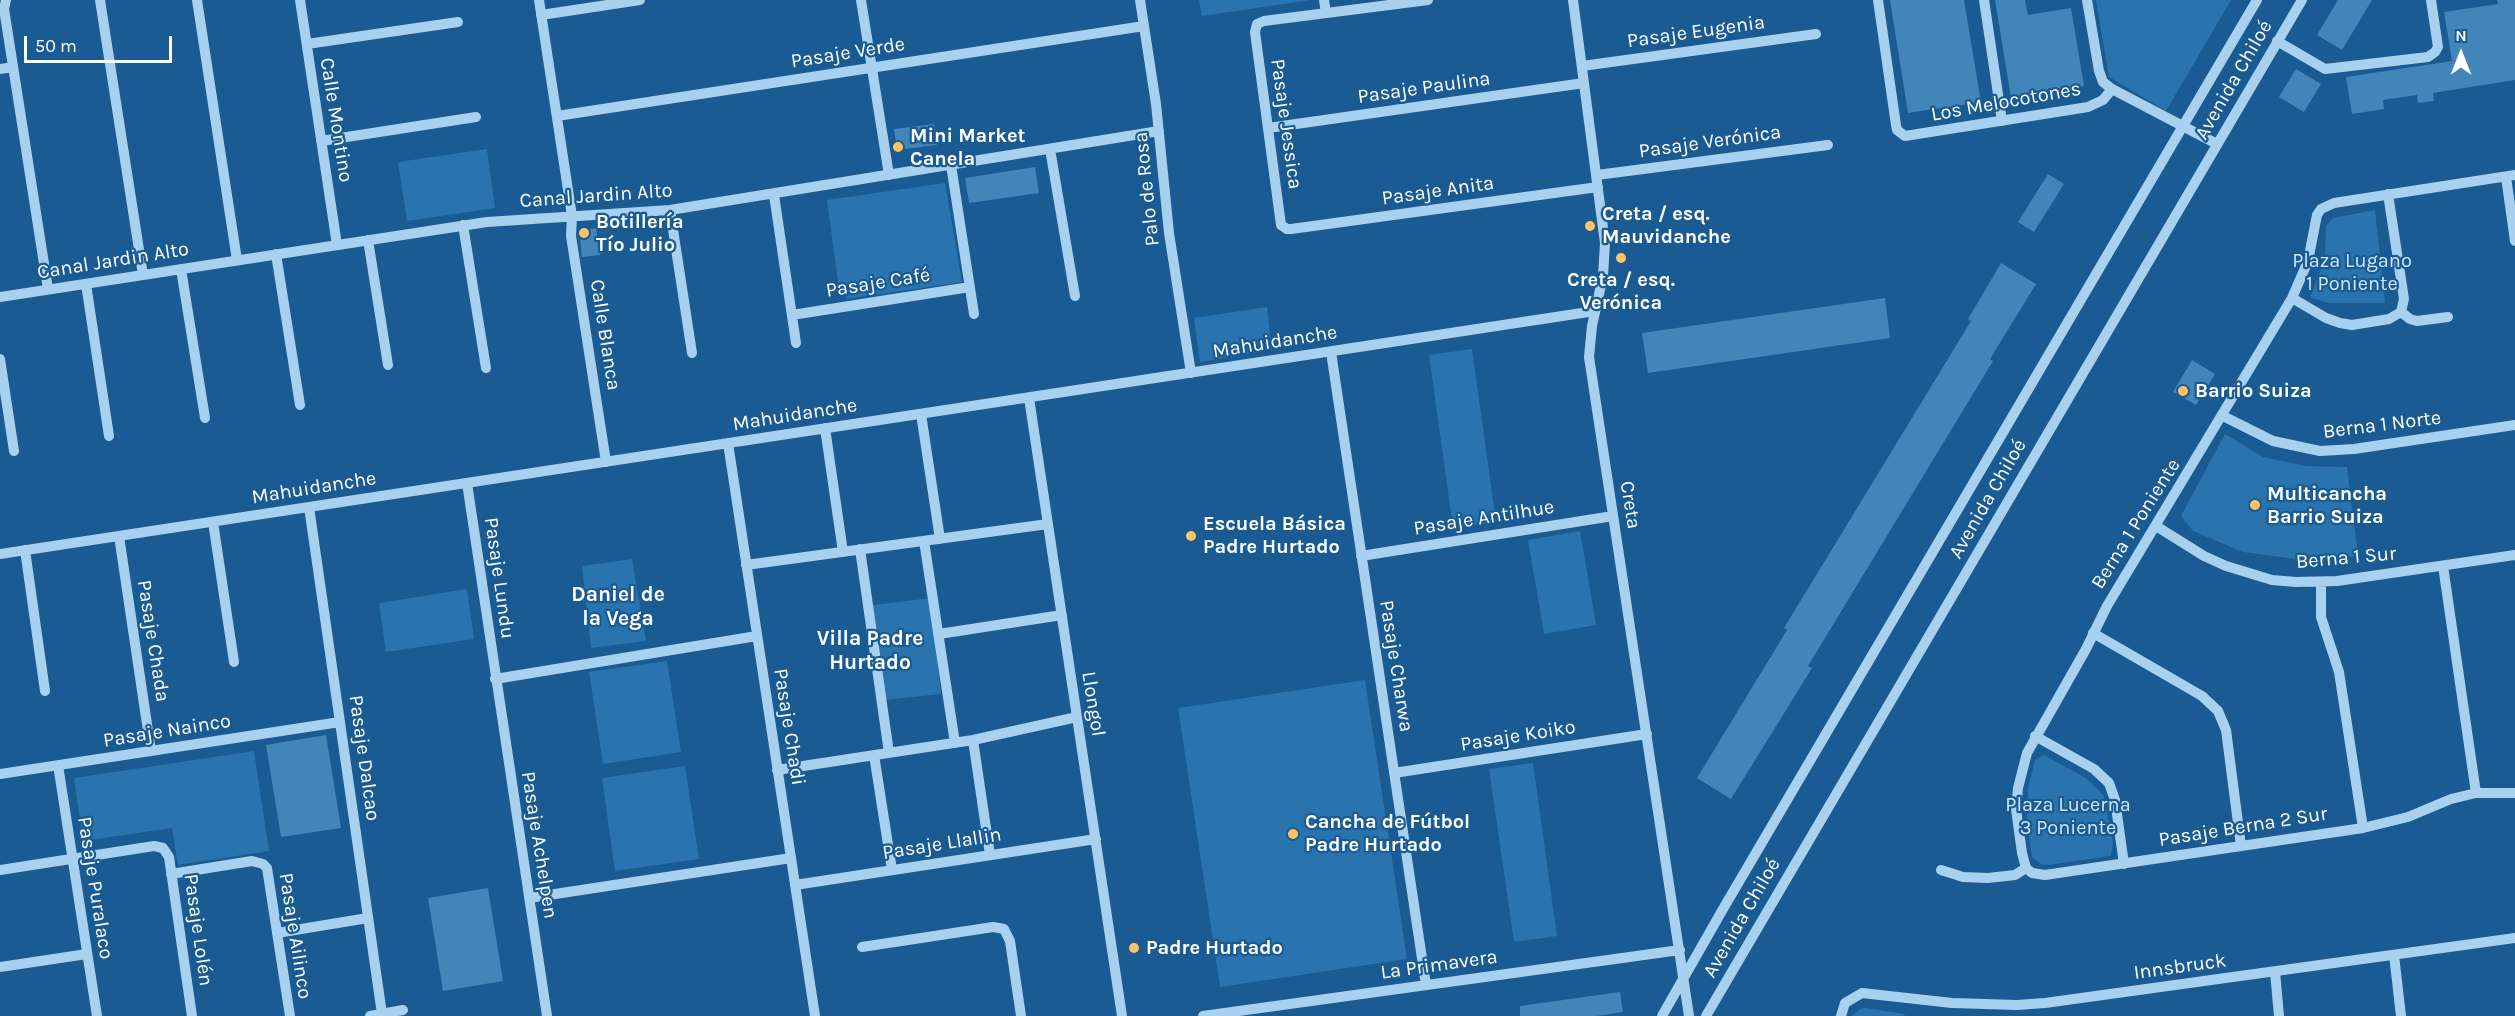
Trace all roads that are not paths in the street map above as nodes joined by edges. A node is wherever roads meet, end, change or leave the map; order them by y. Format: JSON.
{"nodes":[{"id":1,"x":6,"y":0,"type":"edge"},
{"id":2,"x":100,"y":0,"type":"edge"},
{"id":3,"x":196,"y":0,"type":"edge"},
{"id":4,"x":300,"y":0,"type":"edge"},
{"id":5,"x":539,"y":0,"type":"edge"},
{"id":6,"x":640,"y":0,"type":"edge"},
{"id":7,"x":861,"y":0,"type":"edge"},
{"id":8,"x":1140,"y":0,"type":"edge"},
{"id":9,"x":1324,"y":0,"type":"edge"},
{"id":10,"x":1428,"y":0,"type":"edge"},
{"id":11,"x":1573,"y":0,"type":"edge"},
{"id":12,"x":1878,"y":0,"type":"edge"},
{"id":13,"x":1984,"y":0,"type":"edge"},
{"id":14,"x":2087,"y":0,"type":"edge"},
{"id":15,"x":2257,"y":0,"type":"edge"},
{"id":16,"x":2302,"y":0,"type":"edge"},
{"id":17,"x":2431,"y":0,"type":"edge"},
{"id":18,"x":1326,"y":13,"type":"junction"},
{"id":19,"x":541,"y":15,"type":"junction"},
{"id":20,"x":458,"y":22,"type":"dead end"},
{"id":21,"x":1144,"y":26,"type":"junction"},
{"id":22,"x":1816,"y":34,"type":"dead end"},
{"id":23,"x":2277,"y":41,"type":"junction"},
{"id":24,"x":307,"y":44,"type":"junction"},
{"id":25,"x":1582,"y":66,"type":"junction"},
{"id":26,"x":13,"y":67,"type":"junction"},
{"id":27,"x":872,"y":68,"type":"junction"},
{"id":28,"x":0,"y":69,"type":"edge"},
{"id":29,"x":1584,"y":83,"type":"junction"},
{"id":30,"x":2112,"y":89,"type":"junction"},
{"id":31,"x":557,"y":116,"type":"junction"},
{"id":32,"x":476,"y":117,"type":"dead end"},
{"id":33,"x":2002,"y":121,"type":"junction"},
{"id":34,"x":2184,"y":126,"type":"junction"},
{"id":35,"x":1268,"y":128,"type":"junction"},
{"id":36,"x":1159,"y":131,"type":"junction"},
{"id":37,"x":321,"y":141,"type":"junction"},
{"id":38,"x":2217,"y":144,"type":"junction"},
{"id":39,"x":1828,"y":145,"type":"dead end"},
{"id":40,"x":1050,"y":149,"type":"junction"},
{"id":41,"x":951,"y":165,"type":"junction"},
{"id":42,"x":888,"y":175,"type":"junction"},
{"id":43,"x":1596,"y":175,"type":"junction"},
{"id":44,"x":2510,"y":176,"type":"edge"},
{"id":45,"x":1598,"y":187,"type":"junction"},
{"id":46,"x":2388,"y":194,"type":"junction"},
{"id":47,"x":774,"y":195,"type":"junction"},
{"id":48,"x":670,"y":210,"type":"junction"},
{"id":49,"x":572,"y":216,"type":"junction"},
{"id":50,"x":463,"y":225,"type":"junction"},
{"id":51,"x":1284,"y":227,"type":"joint"},
{"id":52,"x":368,"y":240,"type":"junction"},
{"id":53,"x":2515,"y":241,"type":"edge"},
{"id":54,"x":337,"y":245,"type":"junction"},
{"id":55,"x":276,"y":254,"type":"junction"},
{"id":56,"x":237,"y":260,"type":"junction"},
{"id":57,"x":181,"y":269,"type":"junction"},
{"id":58,"x":143,"y":275,"type":"junction"},
{"id":59,"x":86,"y":284,"type":"junction"},
{"id":60,"x":970,"y":287,"type":"junction"},
{"id":61,"x":48,"y":289,"type":"junction"},
{"id":62,"x":1075,"y":296,"type":"dead end"},
{"id":63,"x":0,"y":297,"type":"edge"},
{"id":64,"x":2292,"y":298,"type":"junction"},
{"id":65,"x":1595,"y":311,"type":"junction"},
{"id":66,"x":2401,"y":312,"type":"junction"},
{"id":67,"x":974,"y":314,"type":"dead end"},
{"id":68,"x":792,"y":315,"type":"junction"},
{"id":69,"x":2448,"y":317,"type":"dead end"},
{"id":70,"x":796,"y":343,"type":"dead end"},
{"id":71,"x":1331,"y":352,"type":"junction"},
{"id":72,"x":692,"y":353,"type":"dead end"},
{"id":73,"x":0,"y":359,"type":"edge"},
{"id":74,"x":388,"y":365,"type":"dead end"},
{"id":75,"x":486,"y":368,"type":"dead end"},
{"id":76,"x":1191,"y":373,"type":"junction"},
{"id":77,"x":1029,"y":398,"type":"junction"},
{"id":78,"x":300,"y":405,"type":"dead end"},
{"id":79,"x":921,"y":414,"type":"junction"},
{"id":80,"x":2223,"y":416,"type":"junction"},
{"id":81,"x":205,"y":418,"type":"dead end"},
{"id":82,"x":2515,"y":425,"type":"edge"},
{"id":83,"x":825,"y":428,"type":"junction"},
{"id":84,"x":109,"y":436,"type":"dead end"},
{"id":85,"x":728,"y":443,"type":"junction"},
{"id":86,"x":14,"y":451,"type":"dead end"},
{"id":87,"x":606,"y":462,"type":"junction"},
{"id":88,"x":467,"y":483,"type":"junction"},
{"id":89,"x":309,"y":507,"type":"junction"},
{"id":90,"x":1613,"y":516,"type":"junction"},
{"id":91,"x":213,"y":522,"type":"junction"},
{"id":92,"x":1048,"y":524,"type":"junction"},
{"id":93,"x":2156,"y":526,"type":"junction"},
{"id":94,"x":119,"y":536,"type":"junction"},
{"id":95,"x":940,"y":538,"type":"junction"},
{"id":96,"x":924,"y":541,"type":"junction"},
{"id":97,"x":860,"y":549,"type":"junction"},
{"id":98,"x":25,"y":550,"type":"junction"},
{"id":99,"x":843,"y":552,"type":"junction"},
{"id":100,"x":0,"y":554,"type":"edge"},
{"id":101,"x":2515,"y":555,"type":"edge"},
{"id":102,"x":1361,"y":556,"type":"junction"},
{"id":103,"x":746,"y":565,"type":"junction"},
{"id":104,"x":2443,"y":566,"type":"junction"},
{"id":105,"x":2321,"y":583,"type":"junction"},
{"id":106,"x":1062,"y":615,"type":"junction"},
{"id":107,"x":2093,"y":633,"type":"junction"},
{"id":108,"x":939,"y":634,"type":"junction"},
{"id":109,"x":757,"y":636,"type":"junction"},
{"id":110,"x":234,"y":662,"type":"dead end"},
{"id":111,"x":495,"y":679,"type":"junction"},
{"id":112,"x":45,"y":691,"type":"dead end"},
{"id":113,"x":1077,"y":717,"type":"junction"},
{"id":114,"x":340,"y":722,"type":"junction"},
{"id":115,"x":1647,"y":734,"type":"junction"},
{"id":116,"x":2035,"y":736,"type":"junction"},
{"id":117,"x":973,"y":740,"type":"junction"},
{"id":118,"x":956,"y":743,"type":"junction"},
{"id":119,"x":152,"y":751,"type":"junction"},
{"id":120,"x":889,"y":753,"type":"junction"},
{"id":121,"x":874,"y":755,"type":"junction"},
{"id":122,"x":58,"y":765,"type":"junction"},
{"id":123,"x":777,"y":770,"type":"junction"},
{"id":124,"x":1394,"y":773,"type":"junction"},
{"id":125,"x":0,"y":774,"type":"edge"},
{"id":126,"x":2476,"y":793,"type":"junction"},
{"id":127,"x":2515,"y":793,"type":"edge"},
{"id":128,"x":2363,"y":828,"type":"junction"},
{"id":129,"x":1096,"y":839,"type":"junction"},
{"id":130,"x":2241,"y":846,"type":"junction"},
{"id":131,"x":990,"y":855,"type":"junction"},
{"id":132,"x":790,"y":858,"type":"junction"},
{"id":133,"x":73,"y":859,"type":"junction"},
{"id":134,"x":2124,"y":864,"type":"junction"},
{"id":135,"x":2026,"y":868,"type":"junction"},
{"id":136,"x":0,"y":870,"type":"edge"},
{"id":137,"x":892,"y":870,"type":"junction"},
{"id":138,"x":1941,"y":870,"type":"dead end"},
{"id":139,"x":171,"y":874,"type":"junction"},
{"id":140,"x":795,"y":885,"type":"junction"},
{"id":141,"x":529,"y":898,"type":"junction"},
{"id":142,"x":368,"y":918,"type":"junction"},
{"id":143,"x":277,"y":933,"type":"junction"},
{"id":144,"x":2515,"y":938,"type":"edge"},
{"id":145,"x":862,"y":947,"type":"dead end"},
{"id":146,"x":1680,"y":950,"type":"junction"},
{"id":147,"x":87,"y":954,"type":"junction"},
{"id":148,"x":2394,"y":955,"type":"junction"},
{"id":149,"x":0,"y":968,"type":"edge"},
{"id":150,"x":2275,"y":972,"type":"junction"},
{"id":151,"x":1684,"y":978,"type":"junction"},
{"id":152,"x":1426,"y":985,"type":"junction"},
{"id":153,"x":403,"y":1011,"type":"dead end"},
{"id":154,"x":376,"y":1015,"type":"edge"},
{"id":155,"x":97,"y":1016,"type":"edge"},
{"id":156,"x":192,"y":1016,"type":"edge"},
{"id":157,"x":290,"y":1016,"type":"edge"},
{"id":158,"x":547,"y":1016,"type":"edge"},
{"id":159,"x":814,"y":1016,"type":"edge"},
{"id":160,"x":1021,"y":1016,"type":"edge"},
{"id":161,"x":1122,"y":1016,"type":"edge"},
{"id":162,"x":1203,"y":1016,"type":"edge"},
{"id":163,"x":1662,"y":1016,"type":"edge"},
{"id":164,"x":1689,"y":1016,"type":"edge"},
{"id":165,"x":1706,"y":1016,"type":"edge"},
{"id":166,"x":1841,"y":1016,"type":"edge"},
{"id":167,"x":2279,"y":1016,"type":"edge"},
{"id":168,"x":2401,"y":1016,"type":"edge"}],
"edges":[{"from":1,"to":26,"type":"street"},
{"from":2,"to":58,"type":"street"},
{"from":3,"to":56,"type":"street"},
{"from":4,"to":24,"type":"street","name":"Calle Montino"},
{"from":5,"to":19,"type":"street","name":"Calle Blanca"},
{"from":6,"to":19,"type":"street"},
{"from":7,"to":27,"type":"street"},
{"from":8,"to":21,"type":"street","name":"Palo de Rosa"},
{"from":9,"to":18,"type":"street"},
{"from":10,"to":18,"type":"street"},
{"from":11,"to":25,"type":"street","name":"Creta"},
{"from":12,"to":33,"type":"street","name":"Los Melocotones"},
{"from":13,"to":33,"type":"street"},
{"from":14,"to":30,"type":"street"},
{"from":15,"to":34,"type":"street","name":"Avenida Chiloé"},
{"from":16,"to":23,"type":"street","name":"Avenida Chiloé"},
{"from":17,"to":23,"type":"street"},
{"from":18,"to":35,"type":"street","name":"Pasaje Jessica"},
{"from":19,"to":31,"type":"street","name":"Calle Blanca"},
{"from":20,"to":24,"type":"street"},
{"from":21,"to":27,"type":"street","name":"Pasaje Verde"},
{"from":21,"to":36,"type":"street","name":"Palo de Rosa"},
{"from":22,"to":25,"type":"street","name":"Pasaje Eugenia"},
{"from":23,"to":38,"type":"street","name":"Avenida Chiloé"},
{"from":24,"to":37,"type":"street","name":"Calle Montino"},
{"from":25,"to":29,"type":"street","name":"Creta"},
{"from":26,"to":28,"type":"street"},
{"from":26,"to":61,"type":"street"},
{"from":27,"to":31,"type":"street","name":"Pasaje Verde"},
{"from":27,"to":42,"type":"street"},
{"from":29,"to":35,"type":"street","name":"Pasaje Paulina"},
{"from":29,"to":43,"type":"street","name":"Creta"},
{"from":30,"to":33,"type":"street","name":"Los Melocotones"},
{"from":30,"to":34,"type":"street"},
{"from":31,"to":49,"type":"street","name":"Calle Blanca"},
{"from":32,"to":37,"type":"street"},
{"from":34,"to":38,"type":"street"},
{"from":34,"to":151,"type":"street","name":"Avenida Chiloé"},
{"from":35,"to":51,"type":"street","name":"Pasaje Jessica"},
{"from":36,"to":40,"type":"street","name":"Canal Jardin Alto"},
{"from":36,"to":76,"type":"street","name":"Palo de Rosa"},
{"from":37,"to":54,"type":"street","name":"Calle Montino"},
{"from":38,"to":165,"type":"street","name":"Avenida Chiloé"},
{"from":39,"to":43,"type":"street","name":"Pasaje Verónica"},
{"from":40,"to":41,"type":"street","name":"Canal Jardin Alto"},
{"from":40,"to":62,"type":"street"},
{"from":41,"to":42,"type":"street","name":"Canal Jardin Alto"},
{"from":41,"to":60,"type":"street"},
{"from":42,"to":47,"type":"street","name":"Canal Jardin Alto"},
{"from":43,"to":45,"type":"street","name":"Creta"},
{"from":44,"to":46,"type":"street"},
{"from":44,"to":53,"type":"street"},
{"from":45,"to":51,"type":"street","name":"Pasaje Anita"},
{"from":45,"to":65,"type":"street","name":"Creta"},
{"from":46,"to":64,"type":"street","name":"Berna 1 Poniente"},
{"from":46,"to":66,"type":"street"},
{"from":47,"to":48,"type":"street","name":"Canal Jardin Alto"},
{"from":47,"to":68,"type":"street"},
{"from":48,"to":49,"type":"street","name":"Canal Jardin Alto"},
{"from":48,"to":72,"type":"street"},
{"from":49,"to":50,"type":"street","name":"Canal Jardin Alto"},
{"from":49,"to":87,"type":"street","name":"Calle Blanca"},
{"from":50,"to":52,"type":"street","name":"Canal Jardin Alto"},
{"from":50,"to":75,"type":"street"},
{"from":52,"to":54,"type":"street","name":"Canal Jardin Alto"},
{"from":52,"to":74,"type":"street"},
{"from":54,"to":55,"type":"street","name":"Canal Jardin Alto"},
{"from":55,"to":56,"type":"street","name":"Canal Jardin Alto"},
{"from":55,"to":78,"type":"street"},
{"from":56,"to":57,"type":"street","name":"Canal Jardin Alto"},
{"from":57,"to":58,"type":"street","name":"Canal Jardin Alto"},
{"from":57,"to":81,"type":"street"},
{"from":58,"to":59,"type":"street","name":"Canal Jardin Alto"},
{"from":59,"to":61,"type":"street","name":"Canal Jardin Alto"},
{"from":59,"to":84,"type":"street"},
{"from":60,"to":67,"type":"street"},
{"from":60,"to":68,"type":"street","name":"Pasaje Café"},
{"from":61,"to":63,"type":"street","name":"Canal Jardin Alto"},
{"from":64,"to":66,"type":"street"},
{"from":64,"to":80,"type":"street","name":"Berna 1 Poniente"},
{"from":65,"to":71,"type":"street","name":"Mahuidanche"},
{"from":65,"to":90,"type":"street","name":"Creta"},
{"from":66,"to":69,"type":"street"},
{"from":68,"to":70,"type":"street"},
{"from":71,"to":76,"type":"street","name":"Mahuidanche"},
{"from":71,"to":102,"type":"street","name":"Pasaje Charwa"},
{"from":73,"to":86,"type":"street"},
{"from":76,"to":77,"type":"street","name":"Mahuidanche"},
{"from":77,"to":79,"type":"street","name":"Mahuidanche"},
{"from":77,"to":92,"type":"street","name":"Llongol"},
{"from":79,"to":83,"type":"street","name":"Mahuidanche"},
{"from":79,"to":95,"type":"street"},
{"from":80,"to":82,"type":"street","name":"Berna 1 Norte"},
{"from":80,"to":93,"type":"street","name":"Berna 1 Poniente"},
{"from":83,"to":85,"type":"street","name":"Mahuidanche"},
{"from":83,"to":99,"type":"street"},
{"from":85,"to":87,"type":"street","name":"Mahuidanche"},
{"from":85,"to":103,"type":"street","name":"Pasaje Chadi"},
{"from":87,"to":88,"type":"street","name":"Mahuidanche"},
{"from":88,"to":89,"type":"street","name":"Mahuidanche"},
{"from":88,"to":111,"type":"street","name":"Pasaje Lundu"},
{"from":89,"to":91,"type":"street","name":"Mahuidanche"},
{"from":89,"to":114,"type":"street","name":"Pasaje Dalcao"},
{"from":90,"to":102,"type":"street","name":"Pasaje Antilhue"},
{"from":90,"to":115,"type":"street","name":"Creta"},
{"from":91,"to":94,"type":"street","name":"Mahuidanche"},
{"from":91,"to":110,"type":"street"},
{"from":92,"to":95,"type":"street"},
{"from":92,"to":106,"type":"street","name":"Llongol"},
{"from":93,"to":105,"type":"street","name":"Berna 1 Sur"},
{"from":93,"to":107,"type":"street","name":"Berna 1 Poniente"},
{"from":94,"to":98,"type":"street","name":"Mahuidanche"},
{"from":94,"to":119,"type":"street","name":"Pasaje Chada"},
{"from":95,"to":96,"type":"street"},
{"from":96,"to":97,"type":"street"},
{"from":96,"to":108,"type":"street"},
{"from":97,"to":99,"type":"street"},
{"from":97,"to":120,"type":"street"},
{"from":98,"to":100,"type":"street","name":"Mahuidanche"},
{"from":98,"to":112,"type":"street"},
{"from":99,"to":103,"type":"street"},
{"from":101,"to":104,"type":"street","name":"Berna 1 Sur"},
{"from":102,"to":124,"type":"street","name":"Pasaje Charwa"},
{"from":103,"to":109,"type":"street","name":"Pasaje Chadi"},
{"from":104,"to":105,"type":"street","name":"Berna 1 Sur"},
{"from":104,"to":126,"type":"street"},
{"from":105,"to":128,"type":"street"},
{"from":106,"to":108,"type":"street"},
{"from":106,"to":113,"type":"street","name":"Llongol"},
{"from":107,"to":116,"type":"street","name":"Berna 1 Poniente"},
{"from":107,"to":130,"type":"street"},
{"from":108,"to":118,"type":"street"},
{"from":109,"to":111,"type":"street"},
{"from":109,"to":123,"type":"street","name":"Pasaje Chadi"},
{"from":111,"to":141,"type":"street","name":"Pasaje Achelpen"},
{"from":113,"to":117,"type":"street"},
{"from":113,"to":129,"type":"street","name":"Llongol"},
{"from":114,"to":119,"type":"street","name":"Pasaje Nainco"},
{"from":114,"to":142,"type":"street","name":"Pasaje Dalcao"},
{"from":115,"to":124,"type":"street","name":"Pasaje Koiko"},
{"from":115,"to":146,"type":"street","name":"Creta"},
{"from":116,"to":134,"type":"street"},
{"from":116,"to":135,"type":"street","name":"Berna 1 Poniente"},
{"from":117,"to":118,"type":"street"},
{"from":117,"to":131,"type":"street"},
{"from":118,"to":120,"type":"street"},
{"from":119,"to":122,"type":"street","name":"Pasaje Nainco"},
{"from":120,"to":121,"type":"street"},
{"from":121,"to":123,"type":"street"},
{"from":121,"to":137,"type":"street"},
{"from":122,"to":125,"type":"street","name":"Pasaje Nainco"},
{"from":122,"to":133,"type":"street","name":"Pasaje Puralaco"},
{"from":123,"to":132,"type":"street","name":"Pasaje Chadi"},
{"from":124,"to":152,"type":"street","name":"Pasaje Charwa"},
{"from":126,"to":127,"type":"street","name":"Pasaje Berna 2 Sur"},
{"from":126,"to":128,"type":"street","name":"Pasaje Berna 2 Sur"},
{"from":128,"to":130,"type":"street","name":"Pasaje Berna 2 Sur"},
{"from":129,"to":131,"type":"street","name":"Pasaje Llallin"},
{"from":129,"to":161,"type":"street","name":"Llongol"},
{"from":130,"to":134,"type":"street","name":"Pasaje Berna 2 Sur"},
{"from":131,"to":137,"type":"street","name":"Pasaje Llallin"},
{"from":132,"to":140,"type":"street","name":"Pasaje Chadi"},
{"from":132,"to":141,"type":"street"},
{"from":133,"to":136,"type":"street"},
{"from":133,"to":139,"type":"street","name":"Pasaje Lolén"},
{"from":133,"to":147,"type":"street","name":"Pasaje Puralaco"},
{"from":134,"to":135,"type":"street","name":"Pasaje Berna 2 Sur"},
{"from":135,"to":138,"type":"street","name":"Pasaje Berna 2 Sur"},
{"from":137,"to":140,"type":"street","name":"Pasaje Llallin"},
{"from":139,"to":143,"type":"street","name":"Pasaje Ailinco"},
{"from":139,"to":156,"type":"street","name":"Pasaje Lolén"},
{"from":140,"to":159,"type":"street","name":"Pasaje Chadi"},
{"from":141,"to":158,"type":"street","name":"Pasaje Achelpen"},
{"from":142,"to":143,"type":"street"},
{"from":142,"to":154,"type":"street","name":"Pasaje Dalcao"},
{"from":143,"to":157,"type":"street","name":"Pasaje Ailinco"},
{"from":144,"to":148,"type":"street","name":"Innsbruck"},
{"from":145,"to":160,"type":"street"},
{"from":146,"to":151,"type":"street","name":"Creta"},
{"from":146,"to":152,"type":"street","name":"La Primavera"},
{"from":147,"to":149,"type":"street"},
{"from":147,"to":155,"type":"street","name":"Pasaje Puralaco"},
{"from":148,"to":150,"type":"street","name":"Innsbruck"},
{"from":148,"to":168,"type":"street"},
{"from":150,"to":166,"type":"street","name":"Innsbruck"},
{"from":150,"to":167,"type":"street"},
{"from":151,"to":163,"type":"street","name":"Avenida Chiloé"},
{"from":151,"to":164,"type":"street","name":"Creta"},
{"from":152,"to":162,"type":"street","name":"La Primavera"},
{"from":153,"to":154,"type":"street"}]}
